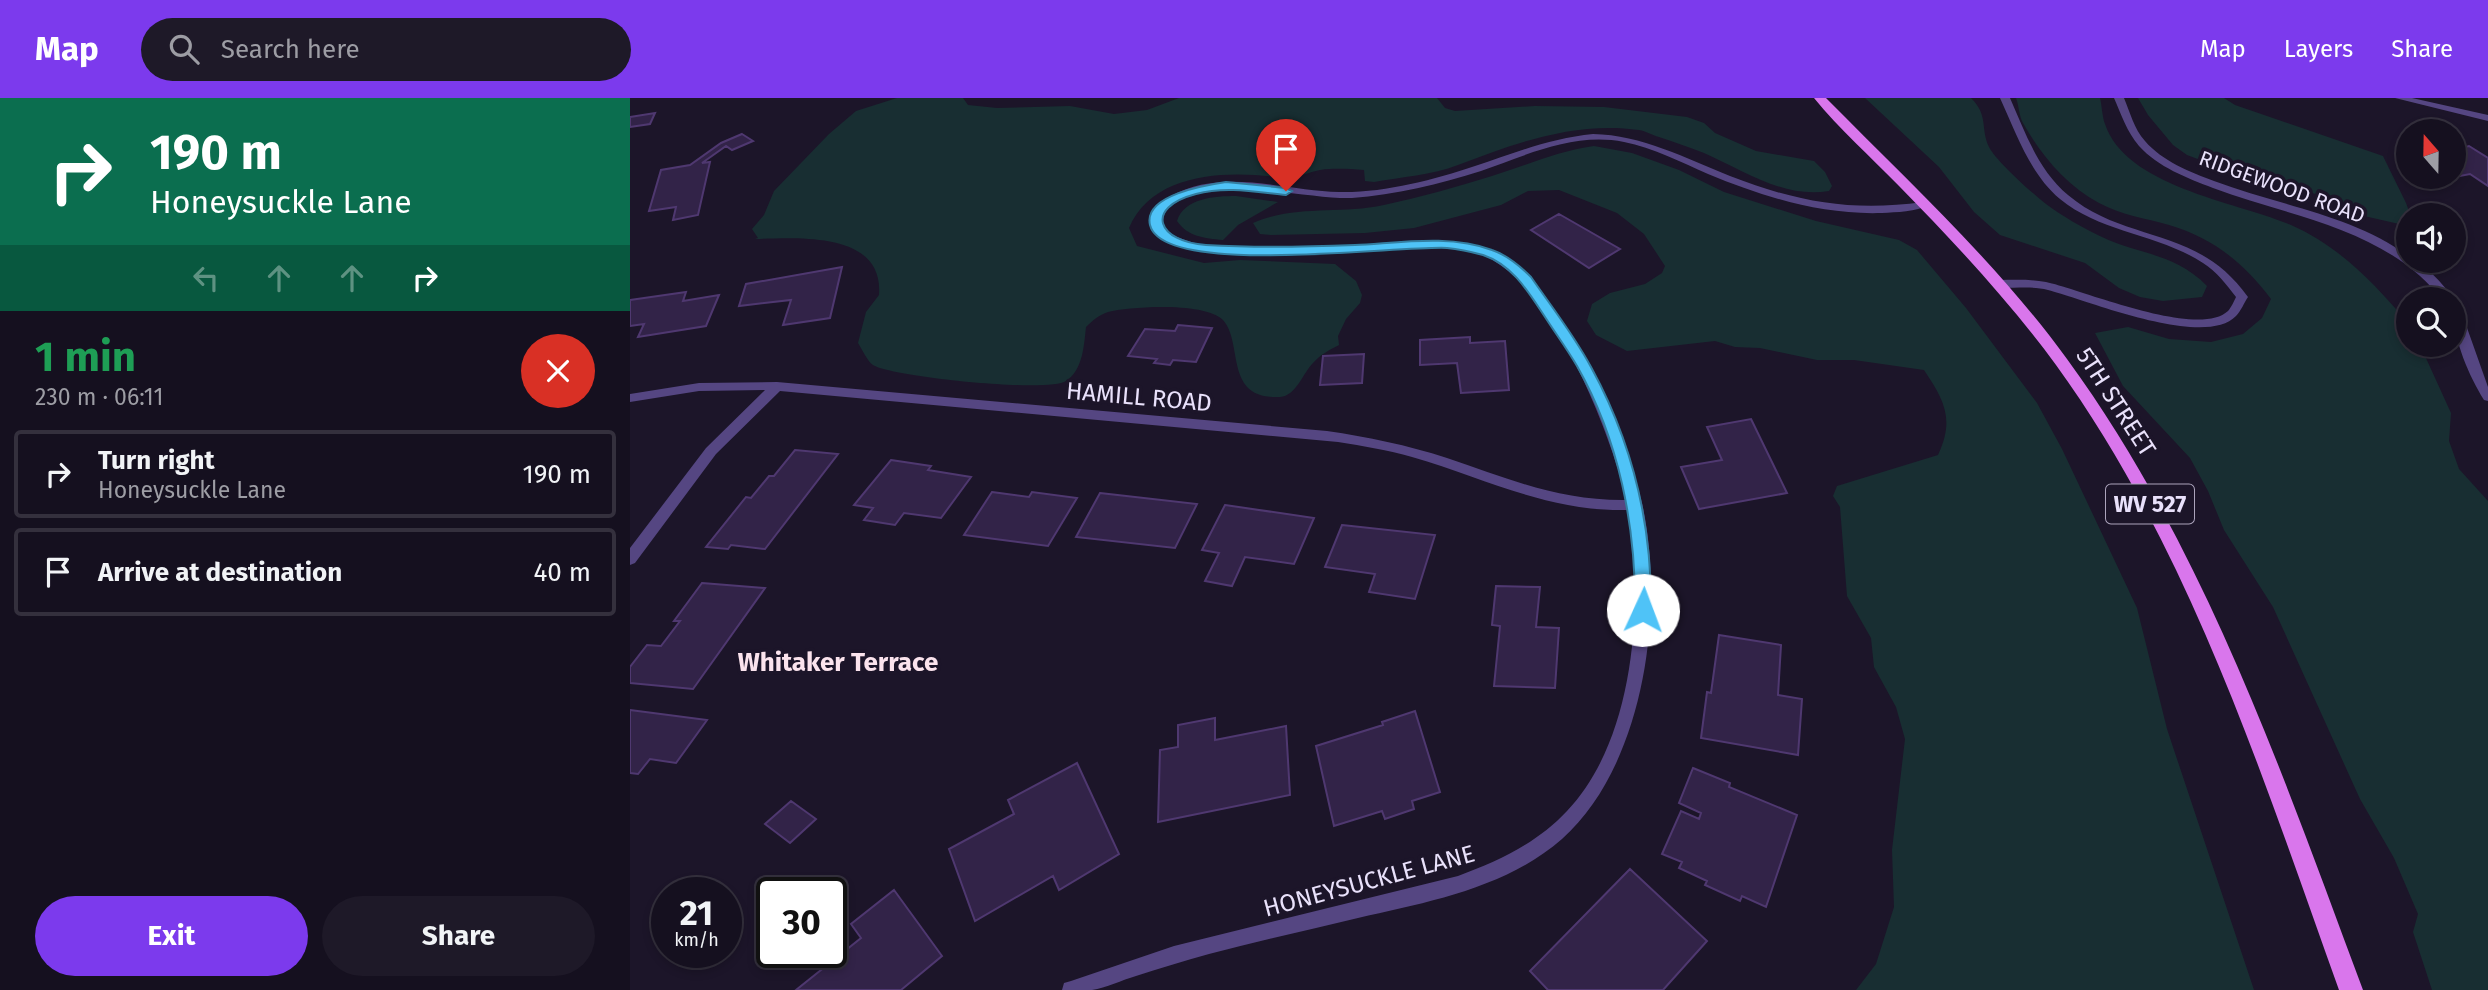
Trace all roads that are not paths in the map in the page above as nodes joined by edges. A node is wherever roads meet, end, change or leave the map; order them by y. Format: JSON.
{"nodes":[{"id":1,"x":1820,"y":98,"type":"edge"},
{"id":2,"x":2005,"y":98,"type":"edge"},
{"id":3,"x":2119,"y":98,"type":"edge"},
{"id":4,"x":2400,"y":98,"type":"edge"},
{"id":5,"x":2488,"y":118,"type":"edge"},
{"id":6,"x":1923,"y":205,"type":"junction"},
{"id":7,"x":1998,"y":284,"type":"junction"},
{"id":8,"x":2436,"y":287,"type":"edge"},
{"id":9,"x":2466,"y":339,"type":"edge"},
{"id":10,"x":777,"y":386,"type":"junction"},
{"id":11,"x":2488,"y":397,"type":"edge"},
{"id":12,"x":630,"y":398,"type":"edge"},
{"id":13,"x":1636,"y":505,"type":"junction"},
{"id":14,"x":630,"y":559,"type":"edge"},
{"id":15,"x":1071,"y":990,"type":"edge"},
{"id":16,"x":2351,"y":990,"type":"edge"}],
"edges":[{"from":1,"to":6,"type":"main road","name":"5TH STREET","number":"WV 527"},
{"from":2,"to":7,"type":"street"},
{"from":3,"to":8,"type":"street","name":"RIDGEWOOD ROAD"},
{"from":4,"to":5,"type":"street"},
{"from":6,"to":7,"type":"main road","name":"5TH STREET","number":"WV 527"},
{"from":6,"to":13,"type":"street","name":"HONEYSUCKLE LANE"},
{"from":7,"to":16,"type":"main road","name":"5TH STREET","number":"WV 527"},
{"from":9,"to":11,"type":"street"},
{"from":10,"to":12,"type":"street","name":"HAMILL ROAD"},
{"from":10,"to":13,"type":"street","name":"HAMILL ROAD"},
{"from":10,"to":14,"type":"street"},
{"from":13,"to":15,"type":"street","name":"HONEYSUCKLE LANE"}]}
